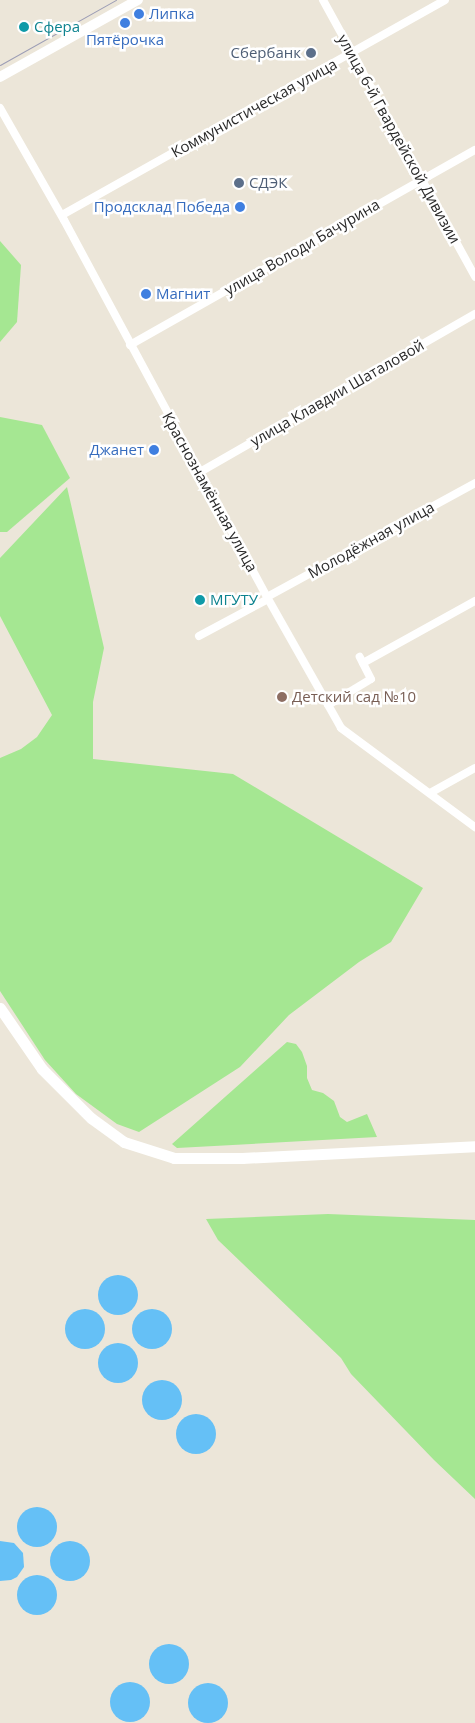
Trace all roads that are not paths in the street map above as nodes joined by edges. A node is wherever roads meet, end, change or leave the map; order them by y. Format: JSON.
{"nodes":[{"id":1,"x":138,"y":0,"type":"edge"},
{"id":2,"x":323,"y":0,"type":"edge"},
{"id":3,"x":445,"y":0,"type":"edge"},
{"id":4,"x":351,"y":53,"type":"junction"},
{"id":5,"x":0,"y":77,"type":"edge"},
{"id":6,"x":0,"y":108,"type":"edge"},
{"id":7,"x":475,"y":150,"type":"edge"},
{"id":8,"x":420,"y":179,"type":"junction"},
{"id":9,"x":62,"y":215,"type":"junction"},
{"id":10,"x":475,"y":277,"type":"edge"},
{"id":11,"x":475,"y":314,"type":"edge"},
{"id":12,"x":130,"y":345,"type":"junction"},
{"id":13,"x":200,"y":472,"type":"junction"},
{"id":14,"x":475,"y":483,"type":"edge"},
{"id":15,"x":268,"y":598,"type":"junction"},
{"id":16,"x":475,"y":601,"type":"edge"},
{"id":17,"x":199,"y":636,"type":"dead end"},
{"id":18,"x":328,"y":705,"type":"junction"},
{"id":19,"x":475,"y":768,"type":"edge"},
{"id":20,"x":430,"y":793,"type":"junction"},
{"id":21,"x":475,"y":827,"type":"edge"},
{"id":22,"x":0,"y":1008,"type":"edge"},
{"id":23,"x":475,"y":1146,"type":"edge"}],
"edges":[{"from":1,"to":5,"type":"street"},
{"from":2,"to":4,"type":"street","name":"улица 6-й Гвардейской Дивизии"},
{"from":3,"to":4,"type":"street","name":"Коммунистическая улица"},
{"from":4,"to":8,"type":"street","name":"улица 6-й Гвардейской Дивизии"},
{"from":4,"to":9,"type":"street","name":"Коммунистическая улица"},
{"from":6,"to":9,"type":"street","name":"Краснознамённая улица"},
{"from":7,"to":8,"type":"street","name":"улица Володи Бачурина"},
{"from":8,"to":10,"type":"street","name":"улица 6-й Гвардейской Дивизии"},
{"from":8,"to":12,"type":"street","name":"улица Володи Бачурина"},
{"from":9,"to":12,"type":"street","name":"Краснознамённая улица"},
{"from":11,"to":13,"type":"street","name":"улица Клавдии Шаталовой"},
{"from":12,"to":13,"type":"street","name":"Краснознамённая улица"},
{"from":13,"to":15,"type":"street","name":"Краснознамённая улица"},
{"from":14,"to":15,"type":"street","name":"Молодёжная улица"},
{"from":15,"to":17,"type":"street","name":"Молодёжная улица"},
{"from":15,"to":18,"type":"street","name":"Краснознамённая улица"},
{"from":16,"to":18,"type":"street"},
{"from":18,"to":20,"type":"street","name":"Краснознамённая улица"},
{"from":19,"to":20,"type":"street"},
{"from":20,"to":21,"type":"street","name":"Краснознамённая улица"},
{"from":22,"to":23,"type":"main road"}]}
